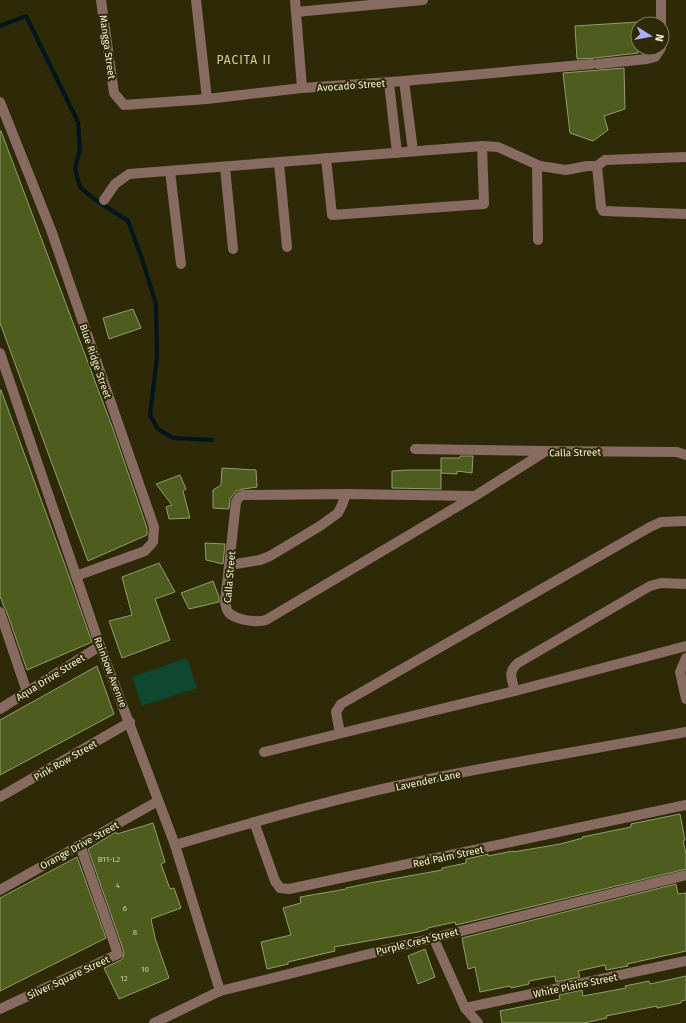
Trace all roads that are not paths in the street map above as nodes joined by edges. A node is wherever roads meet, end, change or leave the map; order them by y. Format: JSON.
{"nodes":[{"id":1,"x":101,"y":0,"type":"edge"},
{"id":2,"x":196,"y":0,"type":"edge"},
{"id":3,"x":295,"y":0,"type":"edge"},
{"id":4,"x":423,"y":0,"type":"edge"},
{"id":5,"x":661,"y":0,"type":"edge"},
{"id":6,"x":296,"y":12,"type":"junction"},
{"id":7,"x":661,"y":16,"type":"edge"},
{"id":8,"x":656,"y":56,"type":"edge"},
{"id":9,"x":404,"y":82,"type":"junction"},
{"id":10,"x":389,"y":83,"type":"junction"},
{"id":11,"x":302,"y":88,"type":"junction"},
{"id":12,"x":114,"y":93,"type":"joint"},
{"id":13,"x":207,"y":99,"type":"junction"},
{"id":14,"x":0,"y":102,"type":"edge"},
{"id":15,"x":482,"y":146,"type":"junction"},
{"id":16,"x":413,"y":152,"type":"junction"},
{"id":17,"x":397,"y":153,"type":"junction"},
{"id":18,"x":686,"y":157,"type":"edge"},
{"id":19,"x":326,"y":158,"type":"junction"},
{"id":20,"x":279,"y":163,"type":"junction"},
{"id":21,"x":537,"y":165,"type":"junction"},
{"id":22,"x":597,"y":166,"type":"junction"},
{"id":23,"x":226,"y":167,"type":"junction"},
{"id":24,"x":170,"y":171,"type":"junction"},
{"id":25,"x":104,"y":200,"type":"dead end"},
{"id":26,"x":686,"y":214,"type":"edge"},
{"id":27,"x":538,"y":240,"type":"dead end"},
{"id":28,"x":287,"y":247,"type":"dead end"},
{"id":29,"x":233,"y":249,"type":"dead end"},
{"id":30,"x":181,"y":264,"type":"dead end"},
{"id":31,"x":0,"y":353,"type":"edge"},
{"id":32,"x":415,"y":449,"type":"dead end"},
{"id":33,"x":546,"y":451,"type":"junction"},
{"id":34,"x":686,"y":455,"type":"edge"},
{"id":35,"x":346,"y":494,"type":"junction"},
{"id":36,"x":475,"y":496,"type":"junction"},
{"id":37,"x":686,"y":521,"type":"edge"},
{"id":38,"x":230,"y":565,"type":"junction"},
{"id":39,"x":76,"y":576,"type":"junction"},
{"id":40,"x":686,"y":584,"type":"edge"},
{"id":41,"x":0,"y":612,"type":"edge"},
{"id":42,"x":100,"y":646,"type":"junction"},
{"id":43,"x":686,"y":646,"type":"edge"},
{"id":44,"x":686,"y":658,"type":"edge"},
{"id":45,"x":515,"y":691,"type":"junction"},
{"id":46,"x":27,"y":692,"type":"junction"},
{"id":47,"x":686,"y":699,"type":"edge"},
{"id":48,"x":0,"y":709,"type":"edge"},
{"id":49,"x":130,"y":722,"type":"junction"},
{"id":50,"x":686,"y":732,"type":"edge"},
{"id":51,"x":340,"y":733,"type":"junction"},
{"id":52,"x":264,"y":752,"type":"dead end"},
{"id":53,"x":0,"y":797,"type":"edge"},
{"id":54,"x":158,"y":801,"type":"junction"},
{"id":55,"x":686,"y":805,"type":"edge"},
{"id":56,"x":254,"y":822,"type":"junction"},
{"id":57,"x":80,"y":845,"type":"junction"},
{"id":58,"x":174,"y":845,"type":"junction"},
{"id":59,"x":686,"y":875,"type":"edge"},
{"id":60,"x":0,"y":890,"type":"edge"},
{"id":61,"x":433,"y":937,"type":"junction"},
{"id":62,"x":686,"y":962,"type":"edge"},
{"id":63,"x":220,"y":991,"type":"junction"},
{"id":64,"x":465,"y":1008,"type":"junction"},
{"id":65,"x":0,"y":1009,"type":"edge"},
{"id":66,"x":154,"y":1023,"type":"edge"},
{"id":67,"x":478,"y":1023,"type":"edge"}],
"edges":[{"from":1,"to":12,"type":"street","name":"Mangga Street"},
{"from":2,"to":13,"type":"street"},
{"from":3,"to":6,"type":"street"},
{"from":4,"to":6,"type":"street"},
{"from":5,"to":7,"type":"street"},
{"from":6,"to":11,"type":"street"},
{"from":8,"to":9,"type":"street","name":"Avocado Street"},
{"from":9,"to":10,"type":"street","name":"Avocado Street"},
{"from":9,"to":16,"type":"street"},
{"from":10,"to":11,"type":"street","name":"Avocado Street"},
{"from":10,"to":17,"type":"street"},
{"from":11,"to":13,"type":"street","name":"Avocado Street"},
{"from":12,"to":13,"type":"street","name":"Avocado Street"},
{"from":14,"to":39,"type":"street","name":"Blue Ridge Street"},
{"from":15,"to":16,"type":"street"},
{"from":15,"to":19,"type":"street"},
{"from":15,"to":21,"type":"street"},
{"from":16,"to":17,"type":"street"},
{"from":17,"to":19,"type":"street"},
{"from":18,"to":22,"type":"street"},
{"from":19,"to":20,"type":"street"},
{"from":20,"to":23,"type":"street"},
{"from":20,"to":28,"type":"street"},
{"from":21,"to":22,"type":"street"},
{"from":21,"to":27,"type":"street"},
{"from":22,"to":26,"type":"street"},
{"from":23,"to":24,"type":"street"},
{"from":23,"to":29,"type":"street"},
{"from":24,"to":25,"type":"street"},
{"from":24,"to":30,"type":"street"},
{"from":31,"to":39,"type":"street","name":"Rainbow Avenue"},
{"from":32,"to":33,"type":"street"},
{"from":33,"to":34,"type":"street","name":"Calla Street"},
{"from":33,"to":36,"type":"street","name":"Calla Street"},
{"from":35,"to":36,"type":"street","name":"Calla Street"},
{"from":35,"to":38,"type":"street"},
{"from":35,"to":38,"type":"street","name":"Calla Street"},
{"from":36,"to":38,"type":"street","name":"Calla Street"},
{"from":37,"to":51,"type":"street"},
{"from":39,"to":42,"type":"street","name":"Rainbow Avenue"},
{"from":40,"to":45,"type":"street"},
{"from":41,"to":46,"type":"street"},
{"from":42,"to":46,"type":"street","name":"Aqua Drive Street"},
{"from":42,"to":49,"type":"street","name":"Rainbow Avenue"},
{"from":43,"to":45,"type":"street"},
{"from":44,"to":47,"type":"street"},
{"from":45,"to":51,"type":"street"},
{"from":46,"to":48,"type":"street","name":"Aqua Drive Street"},
{"from":49,"to":53,"type":"street","name":"Pink Row Street"},
{"from":49,"to":54,"type":"street","name":"Rainbow Avenue"},
{"from":50,"to":56,"type":"street","name":"Lavender Lane"},
{"from":51,"to":52,"type":"street"},
{"from":54,"to":57,"type":"street","name":"Orange Drive Street"},
{"from":54,"to":58,"type":"street","name":"Rainbow Avenue"},
{"from":55,"to":56,"type":"street","name":"Red Palm Street"},
{"from":56,"to":58,"type":"street","name":"Lavender Lane"},
{"from":57,"to":60,"type":"street","name":"Orange Drive Street"},
{"from":57,"to":65,"type":"street","name":"Silver Square Street"},
{"from":58,"to":63,"type":"street","name":"Rainbow Avenue"},
{"from":59,"to":61,"type":"street","name":"Purple Crest Street"},
{"from":61,"to":63,"type":"street","name":"Purple Crest Street"},
{"from":61,"to":64,"type":"street"},
{"from":62,"to":64,"type":"street","name":"White Plains Street"},
{"from":63,"to":66,"type":"street","name":"Purple Crest Street"},
{"from":64,"to":67,"type":"street"}]}
